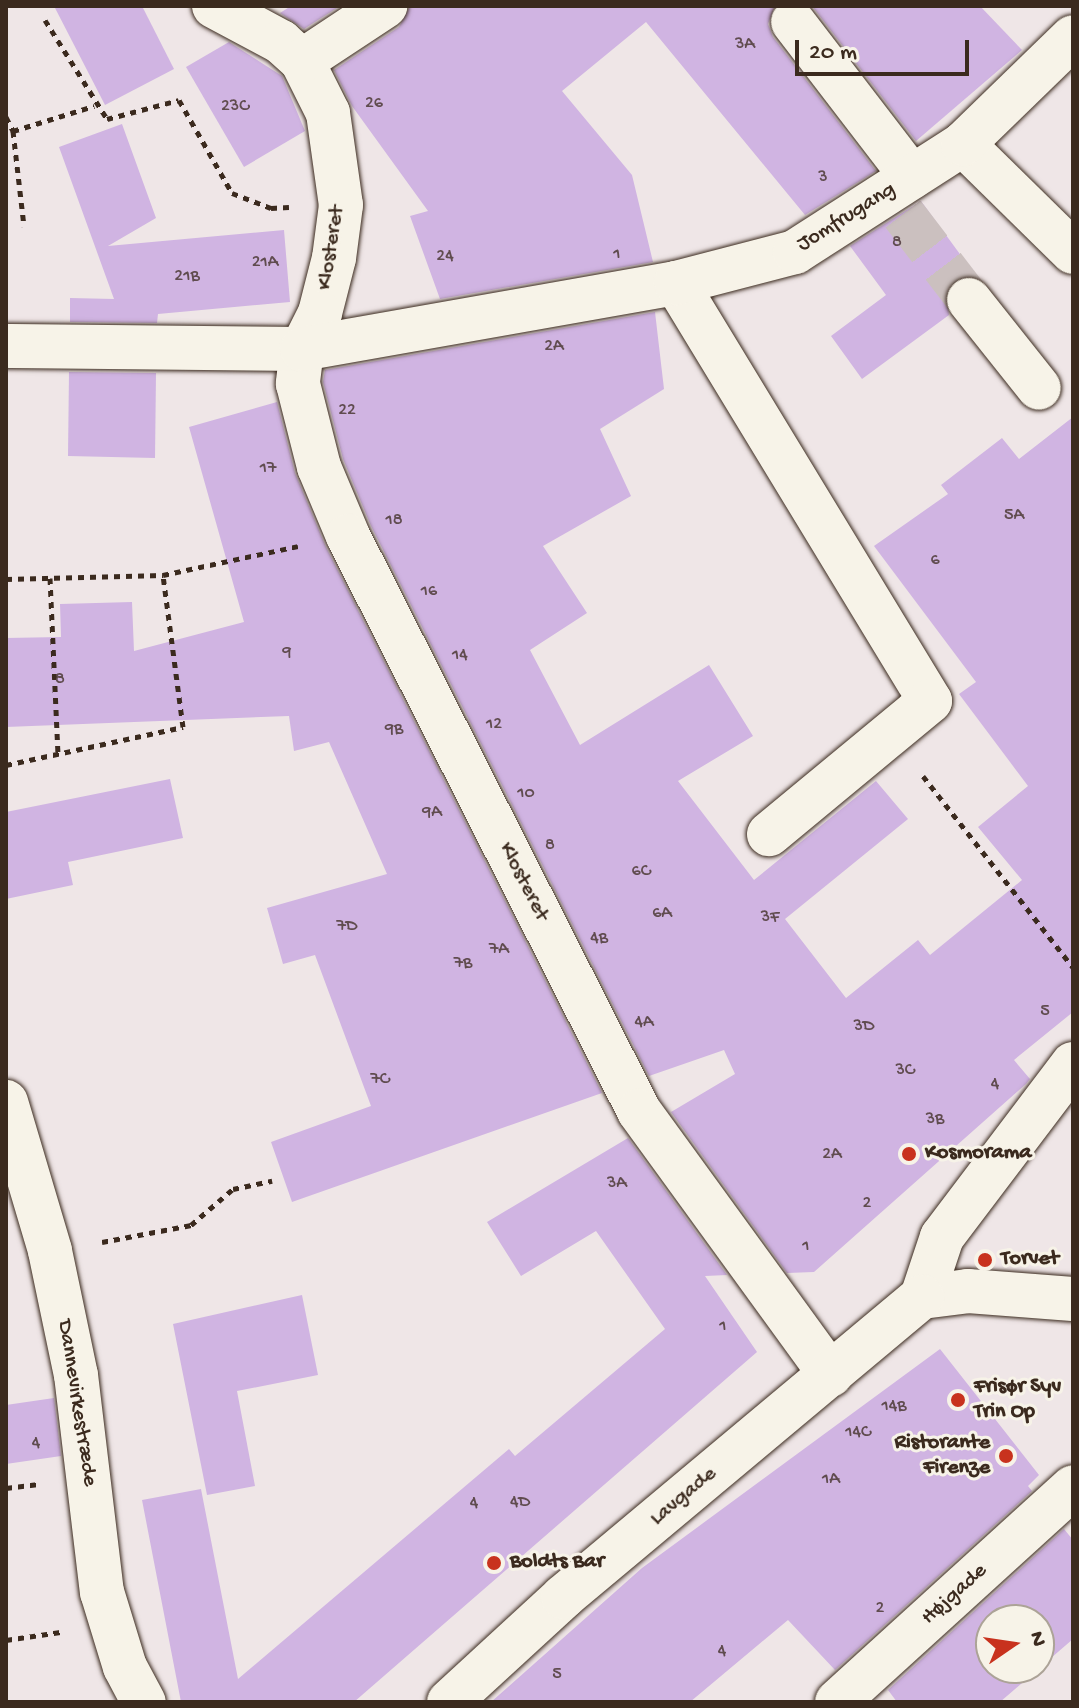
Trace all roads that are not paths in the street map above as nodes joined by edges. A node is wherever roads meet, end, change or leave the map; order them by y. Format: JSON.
{"nodes":[{"id":1,"x":214,"y":6,"type":"edge"},
{"id":2,"x":385,"y":6,"type":"edge"},
{"id":3,"x":793,"y":22,"type":"dead end"},
{"id":4,"x":1073,"y":37,"type":"edge"},
{"id":5,"x":302,"y":61,"type":"junction"},
{"id":6,"x":963,"y":144,"type":"junction"},
{"id":7,"x":900,"y":195,"type":"junction"},
{"id":8,"x":1073,"y":252,"type":"edge"},
{"id":9,"x":676,"y":283,"type":"junction"},
{"id":10,"x":969,"y":300,"type":"tunnel mouth"},
{"id":11,"x":6,"y":346,"type":"edge"},
{"id":12,"x":302,"y":349,"type":"junction"},
{"id":13,"x":1039,"y":388,"type":"dead end"},
{"id":14,"x":769,"y":834,"type":"dead end"},
{"id":15,"x":1073,"y":1064,"type":"edge"},
{"id":16,"x":6,"y":1102,"type":"edge"},
{"id":17,"x":922,"y":1297,"type":"junction"},
{"id":18,"x":1073,"y":1299,"type":"edge"},
{"id":19,"x":831,"y":1375,"type":"junction"},
{"id":20,"x":1073,"y":1487,"type":"edge"},
{"id":21,"x":854,"y":1696,"type":"edge"},
{"id":22,"x":144,"y":1702,"type":"edge"},
{"id":23,"x":449,"y":1702,"type":"edge"}],
"edges":[{"from":1,"to":5,"type":"street","name":"Klosteret"},
{"from":2,"to":5,"type":"street"},
{"from":3,"to":7,"type":"street"},
{"from":4,"to":6,"type":"street","name":"Jomfrugang"},
{"from":5,"to":12,"type":"street","name":"Klosteret"},
{"from":6,"to":7,"type":"street","name":"Jomfrugang"},
{"from":6,"to":8,"type":"street"},
{"from":7,"to":9,"type":"street","name":"Jomfrugang"},
{"from":9,"to":12,"type":"street","name":"Jomfrugang"},
{"from":9,"to":14,"type":"street"},
{"from":10,"to":13,"type":"street"},
{"from":11,"to":12,"type":"street"},
{"from":12,"to":19,"type":"street","name":"Klosteret"},
{"from":15,"to":17,"type":"street"},
{"from":16,"to":22,"type":"street","name":"Dannevirkestræde"},
{"from":17,"to":18,"type":"street"},
{"from":17,"to":19,"type":"street","name":"Lavgade"},
{"from":19,"to":23,"type":"street","name":"Lavgade"},
{"from":20,"to":21,"type":"street","name":"Højgade"}]}
